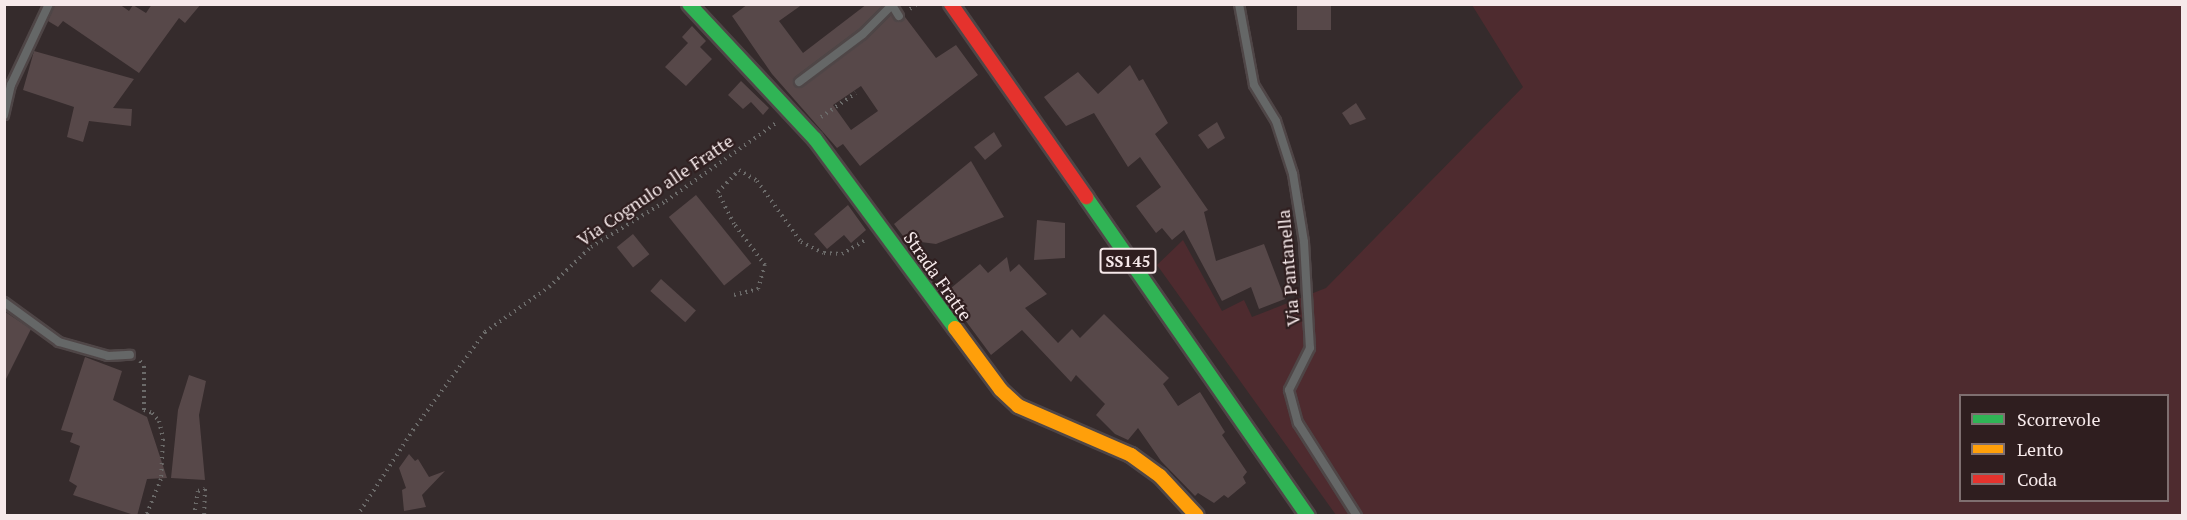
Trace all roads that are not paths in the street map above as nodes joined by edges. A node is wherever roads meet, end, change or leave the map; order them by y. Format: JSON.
{"nodes":[{"id":1,"x":49,"y":4,"type":"edge"},
{"id":2,"x":689,"y":4,"type":"edge"},
{"id":3,"x":951,"y":4,"type":"edge"},
{"id":4,"x":1239,"y":4,"type":"edge"},
{"id":5,"x":899,"y":16,"type":"dead end"},
{"id":6,"x":799,"y":82,"type":"dead end"},
{"id":7,"x":4,"y":115,"type":"edge"},
{"id":8,"x":4,"y":302,"type":"edge"},
{"id":9,"x":130,"y":355,"type":"road end"},
{"id":10,"x":1197,"y":516,"type":"edge"},
{"id":11,"x":1308,"y":516,"type":"edge"},
{"id":12,"x":1357,"y":516,"type":"edge"}],
"edges":[{"from":1,"to":7,"type":"lane"},
{"from":2,"to":10,"type":"street","name":"Strada Fratte"},
{"from":3,"to":11,"type":"street","number":"SS145"},
{"from":4,"to":12,"type":"lane","name":"Via Pantanella"},
{"from":5,"to":6,"type":"lane"},
{"from":8,"to":9,"type":"lane"}]}
